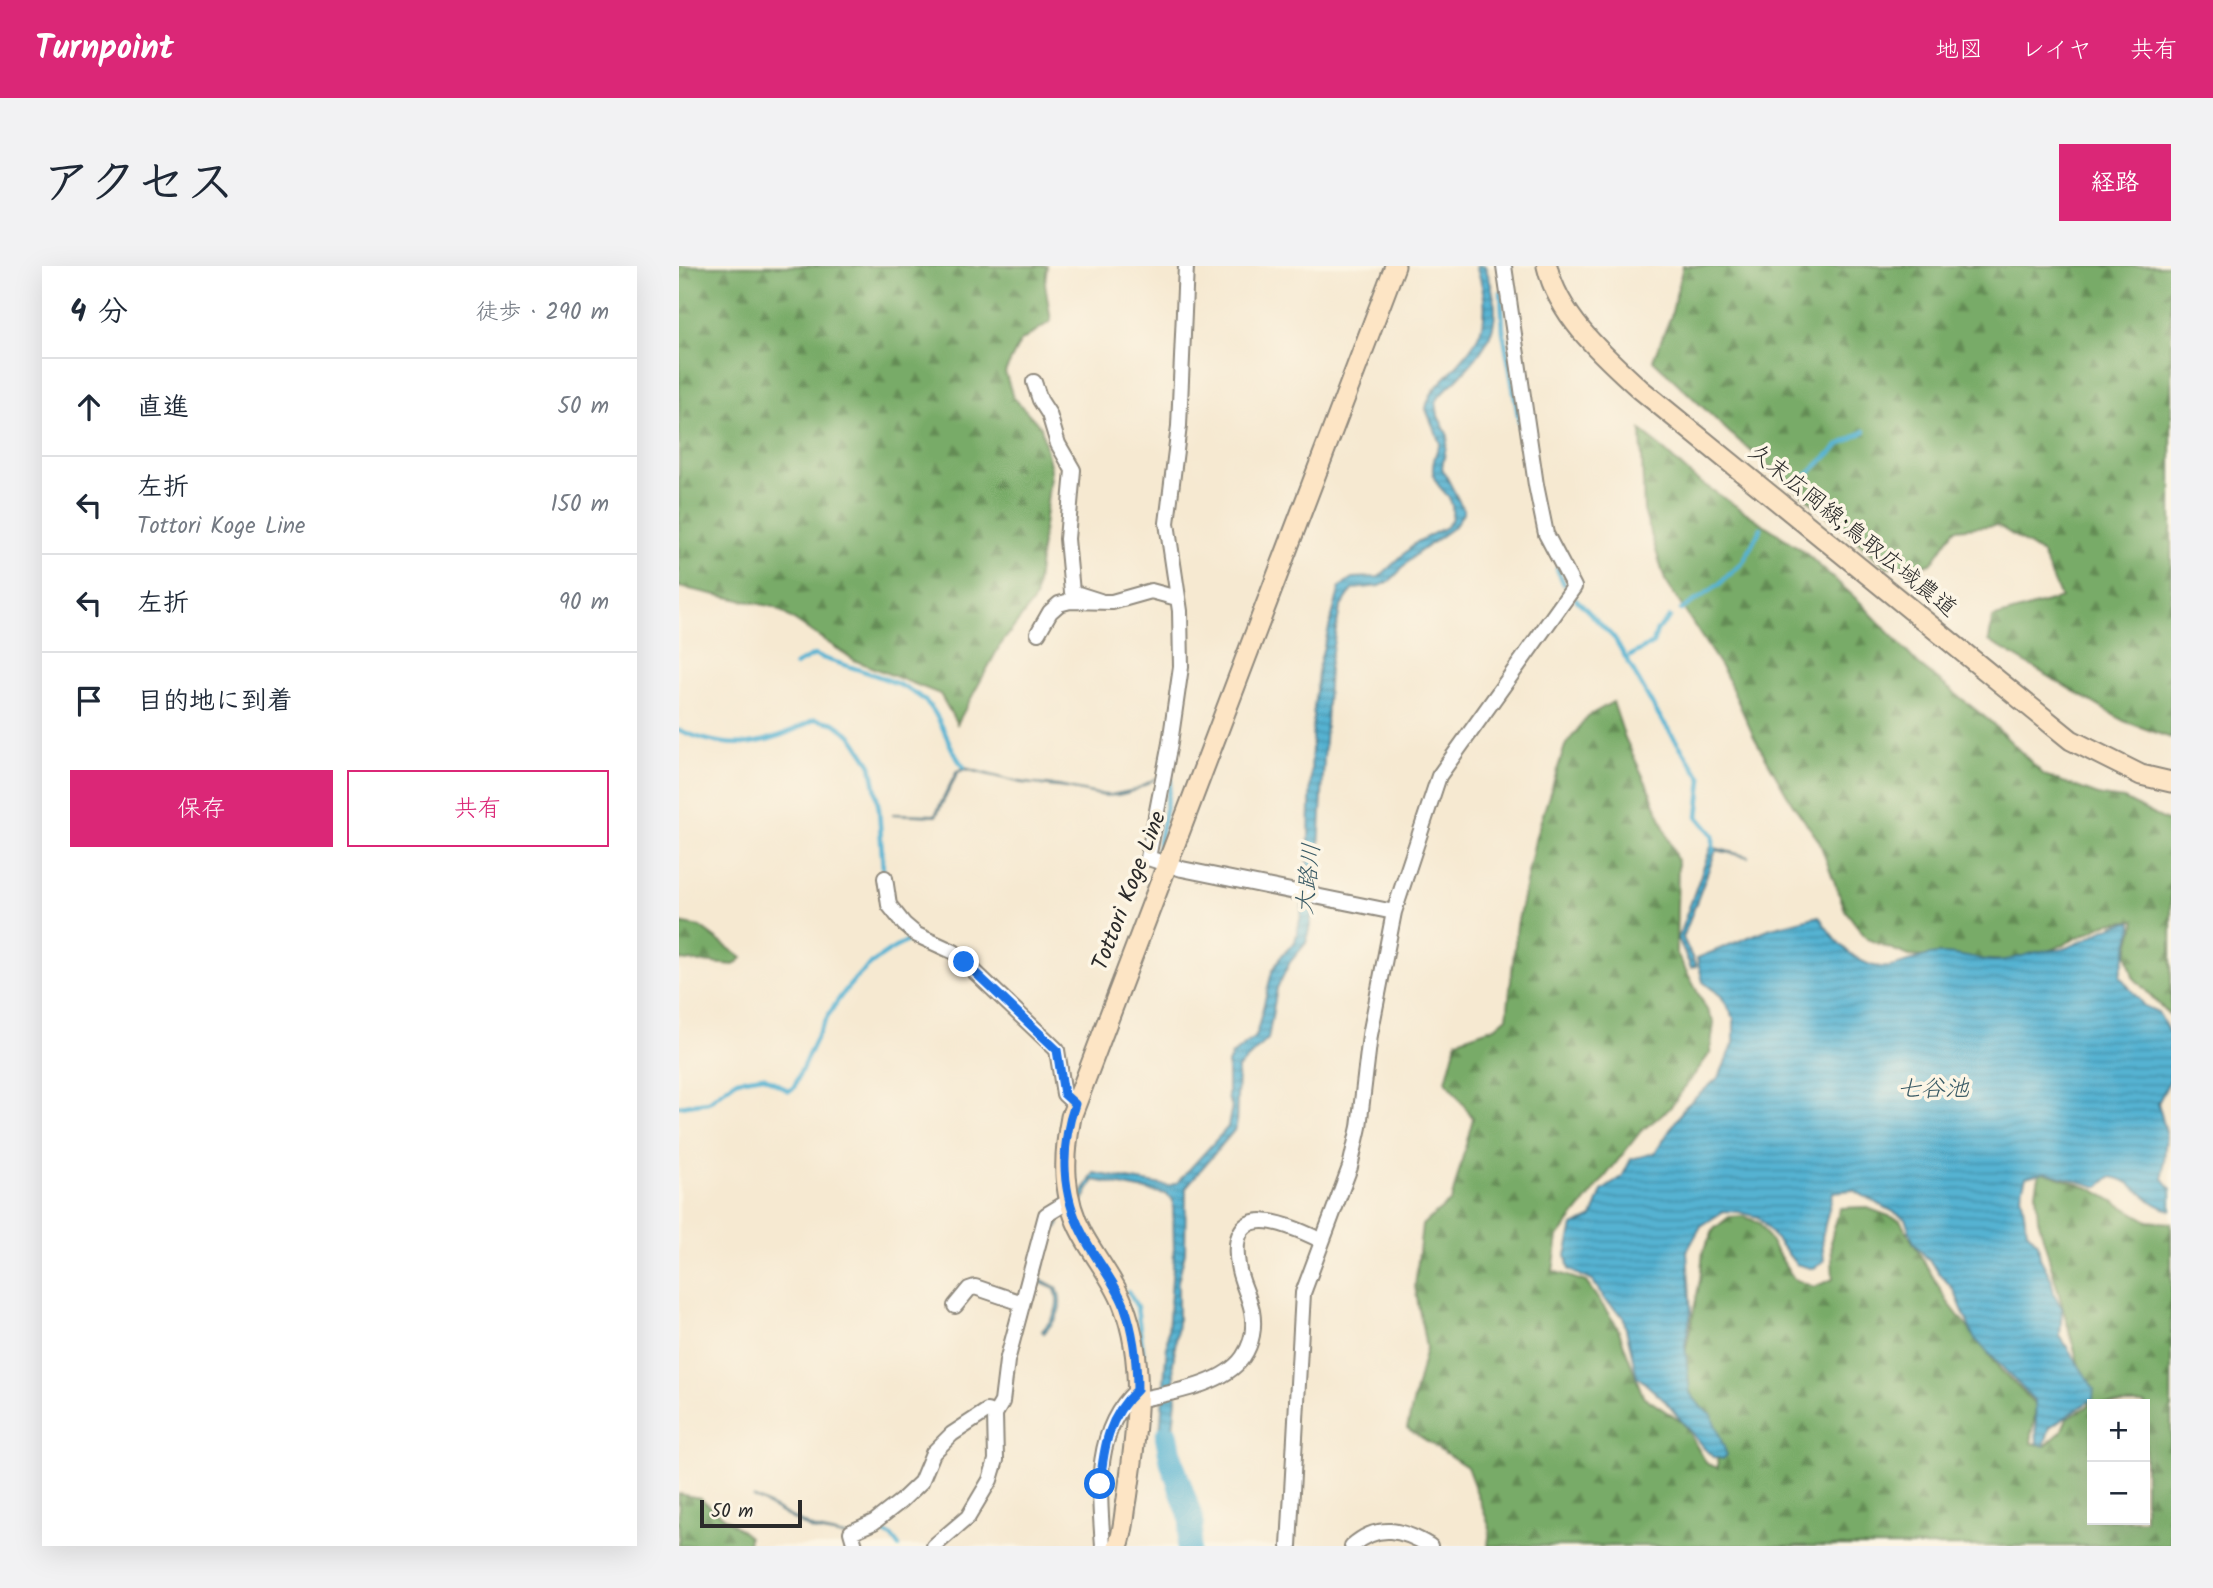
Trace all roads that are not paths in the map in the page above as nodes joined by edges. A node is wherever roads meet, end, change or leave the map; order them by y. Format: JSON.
{"nodes":[{"id":1,"x":1186,"y":266,"type":"edge"},
{"id":2,"x":1395,"y":266,"type":"edge"},
{"id":3,"x":1504,"y":266,"type":"edge"},
{"id":4,"x":1547,"y":266,"type":"edge"},
{"id":5,"x":1034,"y":382,"type":"dead end"},
{"id":6,"x":1177,"y":597,"type":"junction"},
{"id":7,"x":1100,"y":601,"type":"junction"},
{"id":8,"x":1038,"y":633,"type":"dead end"},
{"id":9,"x":2171,"y":782,"type":"edge"},
{"id":10,"x":1168,"y":864,"type":"junction"},
{"id":11,"x":885,"y":878,"type":"dead end"},
{"id":12,"x":1394,"y":912,"type":"junction"},
{"id":13,"x":1075,"y":1104,"type":"junction"},
{"id":14,"x":1069,"y":1201,"type":"junction"},
{"id":15,"x":1322,"y":1241,"type":"junction"},
{"id":16,"x":1022,"y":1303,"type":"junction"},
{"id":17,"x":955,"y":1306,"type":"dead end"},
{"id":18,"x":1137,"y":1395,"type":"junction"},
{"id":19,"x":995,"y":1414,"type":"junction"},
{"id":20,"x":855,"y":1546,"type":"edge"},
{"id":21,"x":934,"y":1546,"type":"edge"},
{"id":22,"x":1103,"y":1546,"type":"edge"},
{"id":23,"x":1118,"y":1546,"type":"edge"},
{"id":24,"x":1289,"y":1546,"type":"edge"},
{"id":25,"x":1352,"y":1546,"type":"edge"},
{"id":26,"x":1430,"y":1546,"type":"edge"}],
"edges":[{"from":1,"to":6,"type":"street"},
{"from":2,"to":10,"type":"main road","name":"Tottori Koge Line"},
{"from":3,"to":12,"type":"street"},
{"from":4,"to":9,"type":"main road","name":"久末広岡線;鳥取広域農道"},
{"from":5,"to":7,"type":"street"},
{"from":6,"to":7,"type":"street"},
{"from":6,"to":10,"type":"street"},
{"from":7,"to":8,"type":"street"},
{"from":10,"to":12,"type":"street"},
{"from":10,"to":13,"type":"main road","name":"Tottori Koge Line"},
{"from":11,"to":13,"type":"street"},
{"from":12,"to":15,"type":"street"},
{"from":13,"to":14,"type":"main road","name":"Tottori Koge Line"},
{"from":14,"to":16,"type":"street"},
{"from":14,"to":18,"type":"main road","name":"Tottori Koge Line"},
{"from":15,"to":18,"type":"street"},
{"from":15,"to":24,"type":"street"},
{"from":16,"to":17,"type":"street"},
{"from":16,"to":19,"type":"street"},
{"from":18,"to":22,"type":"street"},
{"from":18,"to":23,"type":"main road","name":"Tottori Koge Line"},
{"from":19,"to":20,"type":"street"},
{"from":19,"to":21,"type":"street"},
{"from":25,"to":26,"type":"street"}]}
